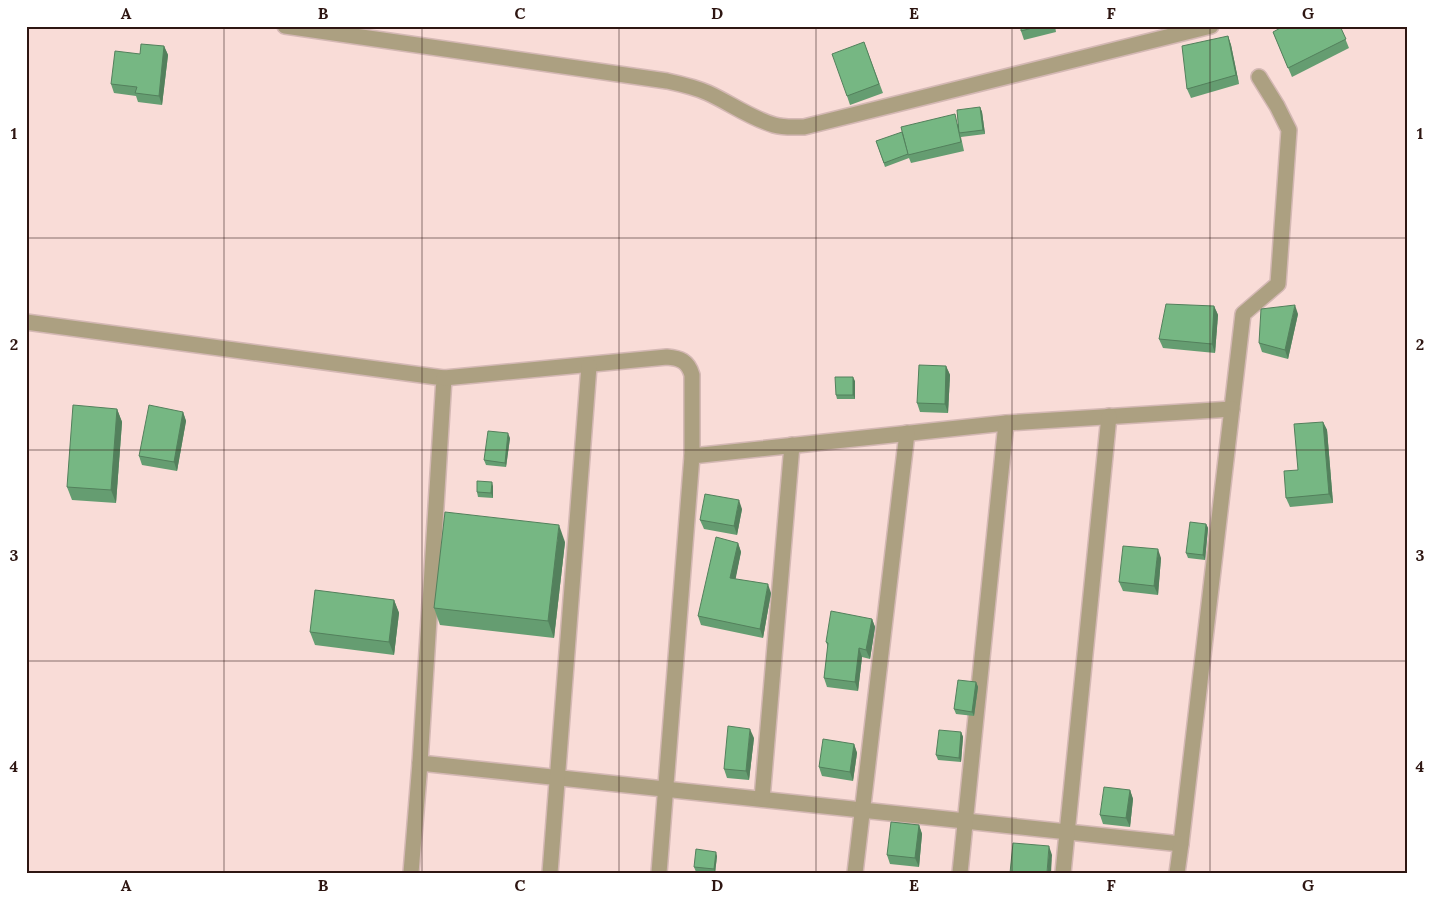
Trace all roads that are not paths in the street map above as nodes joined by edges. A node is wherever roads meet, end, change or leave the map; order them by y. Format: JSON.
{"nodes":[{"id":1,"x":285,"y":26,"type":"edge"},
{"id":2,"x":1211,"y":26,"type":"edge"},
{"id":3,"x":1259,"y":77,"type":"dead end"},
{"id":4,"x":26,"y":322,"type":"edge"},
{"id":5,"x":590,"y":366,"type":"junction"},
{"id":6,"x":444,"y":378,"type":"junction"},
{"id":7,"x":1232,"y":409,"type":"junction"},
{"id":8,"x":1109,"y":416,"type":"junction"},
{"id":9,"x":1006,"y":423,"type":"junction"},
{"id":10,"x":907,"y":433,"type":"junction"},
{"id":11,"x":792,"y":445,"type":"junction"},
{"id":12,"x":692,"y":456,"type":"junction"},
{"id":13,"x":420,"y":763,"type":"junction"},
{"id":14,"x":557,"y":778,"type":"junction"},
{"id":15,"x":666,"y":789,"type":"junction"},
{"id":16,"x":762,"y":799,"type":"junction"},
{"id":17,"x":862,"y":810,"type":"junction"},
{"id":18,"x":965,"y":822,"type":"junction"},
{"id":19,"x":1068,"y":832,"type":"junction"},
{"id":20,"x":1181,"y":844,"type":"junction"},
{"id":21,"x":411,"y":873,"type":"edge"},
{"id":22,"x":550,"y":873,"type":"edge"},
{"id":23,"x":660,"y":873,"type":"edge"},
{"id":24,"x":855,"y":873,"type":"edge"},
{"id":25,"x":960,"y":873,"type":"edge"},
{"id":26,"x":1064,"y":873,"type":"edge"},
{"id":27,"x":1177,"y":873,"type":"edge"}],
"edges":[{"from":1,"to":2,"type":"street"},
{"from":3,"to":7,"type":"street"},
{"from":4,"to":6,"type":"street"},
{"from":5,"to":6,"type":"street"},
{"from":5,"to":12,"type":"street"},
{"from":5,"to":14,"type":"street"},
{"from":6,"to":13,"type":"street"},
{"from":7,"to":8,"type":"street"},
{"from":7,"to":20,"type":"street"},
{"from":8,"to":9,"type":"street"},
{"from":8,"to":19,"type":"street"},
{"from":9,"to":10,"type":"street"},
{"from":9,"to":18,"type":"street"},
{"from":10,"to":11,"type":"street"},
{"from":10,"to":17,"type":"street"},
{"from":11,"to":12,"type":"street"},
{"from":11,"to":16,"type":"street"},
{"from":12,"to":15,"type":"street"},
{"from":13,"to":14,"type":"street"},
{"from":13,"to":21,"type":"street"},
{"from":14,"to":15,"type":"street"},
{"from":14,"to":22,"type":"street"},
{"from":15,"to":16,"type":"street"},
{"from":15,"to":23,"type":"street"},
{"from":16,"to":17,"type":"street"},
{"from":17,"to":18,"type":"street"},
{"from":17,"to":24,"type":"street"},
{"from":18,"to":19,"type":"street"},
{"from":18,"to":25,"type":"street"},
{"from":19,"to":20,"type":"street"},
{"from":19,"to":26,"type":"street"},
{"from":20,"to":27,"type":"street"}]}
